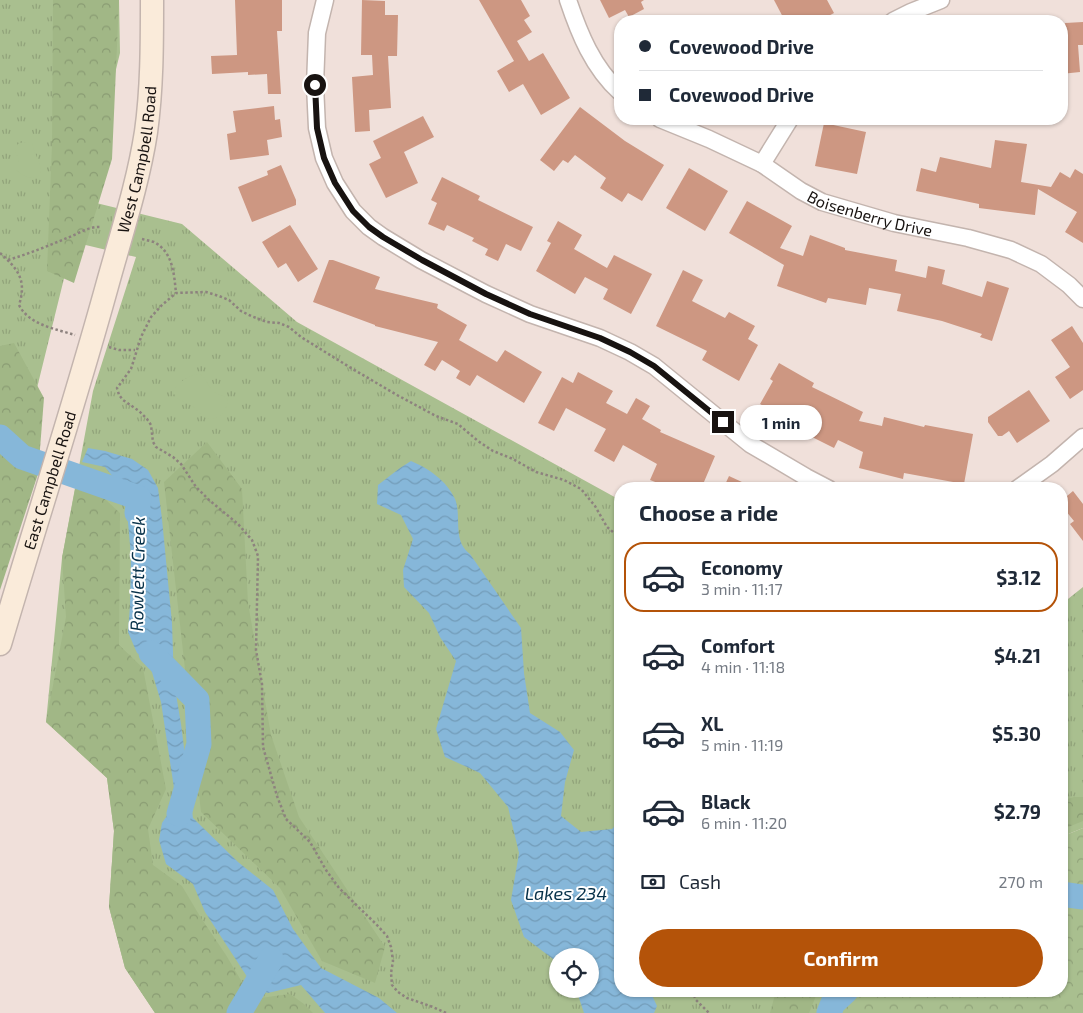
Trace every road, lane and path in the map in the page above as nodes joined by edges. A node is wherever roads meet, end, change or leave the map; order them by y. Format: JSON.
{"nodes":[{"id":1,"x":152,"y":0,"type":"edge"},
{"id":2,"x":325,"y":0,"type":"edge"},
{"id":3,"x":568,"y":0,"type":"edge"},
{"id":4,"x":941,"y":0,"type":"edge"},
{"id":5,"x":905,"y":15,"type":"edge"},
{"id":6,"x":614,"y":86,"type":"edge"},
{"id":7,"x":675,"y":125,"type":"edge"},
{"id":8,"x":786,"y":125,"type":"edge"},
{"id":9,"x":762,"y":164,"type":"junction"},
{"id":10,"x":101,"y":227,"type":"dead end"},
{"id":11,"x":142,"y":239,"type":"dead end"},
{"id":12,"x":0,"y":253,"type":"edge"},
{"id":13,"x":8,"y":260,"type":"junction"},
{"id":14,"x":176,"y":293,"type":"junction"},
{"id":15,"x":1083,"y":299,"type":"edge"},
{"id":16,"x":99,"y":316,"type":"joint"},
{"id":17,"x":92,"y":341,"type":"junction"},
{"id":18,"x":136,"y":350,"type":"junction"},
{"id":19,"x":1083,"y":437,"type":"edge"},
{"id":20,"x":816,"y":482,"type":"edge"},
{"id":21,"x":1029,"y":482,"type":"edge"},
{"id":22,"x":614,"y":533,"type":"edge"},
{"id":23,"x":0,"y":644,"type":"edge"},
{"id":24,"x":695,"y":997,"type":"edge"},
{"id":25,"x":446,"y":1013,"type":"edge"},
{"id":26,"x":709,"y":1013,"type":"edge"}],
"edges":[{"from":1,"to":16,"type":"main road","name":"West Campbell Road"},
{"from":2,"to":20,"type":"street"},
{"from":3,"to":6,"type":"street"},
{"from":4,"to":5,"type":"street"},
{"from":7,"to":9,"type":"street","name":"Boisenberry Drive"},
{"from":8,"to":9,"type":"street"},
{"from":9,"to":15,"type":"street","name":"Boisenberry Drive"},
{"from":10,"to":13,"type":"path"},
{"from":11,"to":14,"type":"path"},
{"from":12,"to":13,"type":"path"},
{"from":13,"to":17,"type":"path"},
{"from":14,"to":18,"type":"path"},
{"from":14,"to":22,"type":"path"},
{"from":16,"to":17,"type":"main road","name":"East Campbell Road"},
{"from":17,"to":18,"type":"path"},
{"from":17,"to":23,"type":"main road","name":"East Campbell Road"},
{"from":18,"to":25,"type":"path"},
{"from":19,"to":21,"type":"street"},
{"from":24,"to":26,"type":"path"}]}
